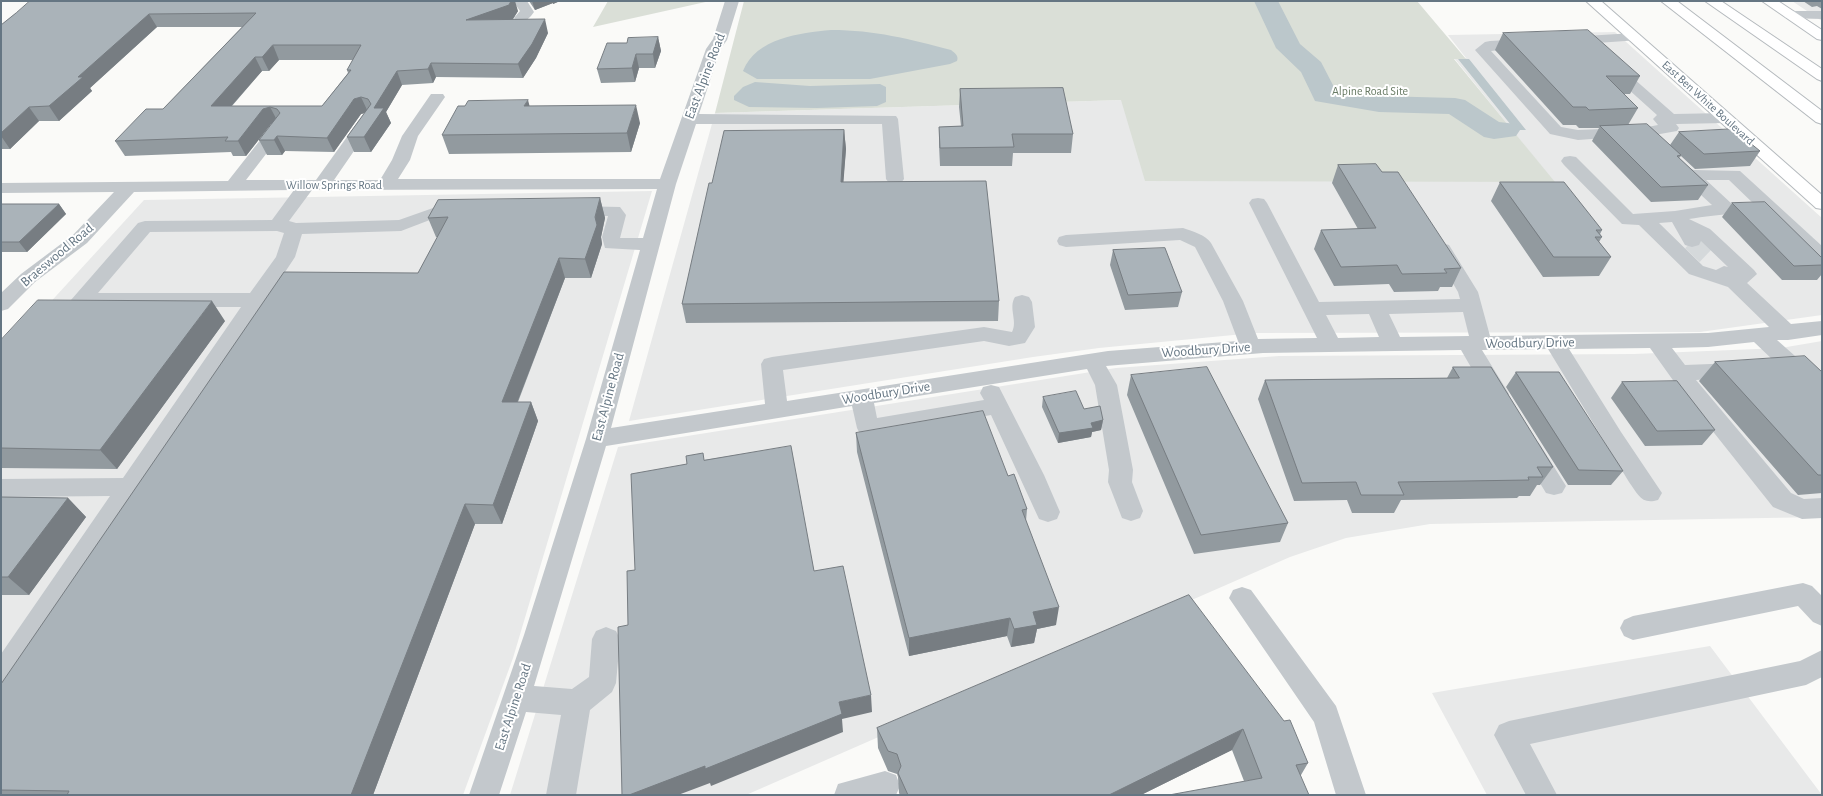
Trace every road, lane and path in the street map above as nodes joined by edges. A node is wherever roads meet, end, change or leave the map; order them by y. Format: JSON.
{"nodes":[{"id":1,"x":520,"y":1,"type":"edge"},
{"id":2,"x":732,"y":1,"type":"edge"},
{"id":3,"x":1593,"y":1,"type":"edge"},
{"id":4,"x":1661,"y":1,"type":"edge"},
{"id":5,"x":1668,"y":1,"type":"edge"},
{"id":6,"x":1712,"y":1,"type":"edge"},
{"id":7,"x":1733,"y":1,"type":"edge"},
{"id":8,"x":1769,"y":1,"type":"edge"},
{"id":9,"x":1790,"y":15,"type":"junction"},
{"id":10,"x":1821,"y":15,"type":"edge"},
{"id":11,"x":521,"y":18,"type":"edge"},
{"id":12,"x":1697,"y":24,"type":"junction"},
{"id":13,"x":1822,"y":36,"type":"edge"},
{"id":14,"x":1634,"y":37,"type":"junction"},
{"id":15,"x":1581,"y":40,"type":"junction"},
{"id":16,"x":1794,"y":56,"type":"junction"},
{"id":17,"x":1822,"y":76,"type":"edge"},
{"id":18,"x":437,"y":97,"type":"dead end"},
{"id":19,"x":368,"y":118,"type":"edge"},
{"id":20,"x":1669,"y":118,"type":"junction"},
{"id":21,"x":1725,"y":118,"type":"junction"},
{"id":22,"x":1822,"y":119,"type":"edge"},
{"id":23,"x":689,"y":120,"type":"junction"},
{"id":24,"x":278,"y":128,"type":"edge"},
{"id":25,"x":1672,"y":159,"type":"edge"},
{"id":26,"x":1570,"y":161,"type":"dead end"},
{"id":27,"x":1689,"y":175,"type":"junction"},
{"id":28,"x":895,"y":179,"type":"dead end"},
{"id":29,"x":386,"y":184,"type":"junction"},
{"id":30,"x":667,"y":184,"type":"junction"},
{"id":31,"x":314,"y":185,"type":"junction"},
{"id":32,"x":233,"y":186,"type":"junction"},
{"id":33,"x":1,"y":188,"type":"edge"},
{"id":34,"x":129,"y":188,"type":"junction"},
{"id":35,"x":1258,"y":204,"type":"dead end"},
{"id":36,"x":1822,"y":204,"type":"edge"},
{"id":37,"x":1726,"y":209,"type":"junction"},
{"id":38,"x":480,"y":212,"type":"edge"},
{"id":39,"x":559,"y":212,"type":"edge"},
{"id":40,"x":1778,"y":216,"type":"junction"},
{"id":41,"x":1644,"y":219,"type":"junction"},
{"id":42,"x":1680,"y":220,"type":"junction"},
{"id":43,"x":284,"y":227,"type":"junction"},
{"id":44,"x":1431,"y":232,"type":"edge"},
{"id":45,"x":1692,"y":241,"type":"tunnel mouth"},
{"id":46,"x":1066,"y":242,"type":"dead end"},
{"id":47,"x":650,"y":244,"type":"junction"},
{"id":48,"x":1822,"y":257,"type":"edge"},
{"id":49,"x":1712,"y":260,"type":"tunnel mouth"},
{"id":50,"x":1734,"y":282,"type":"junction"},
{"id":51,"x":256,"y":300,"type":"junction"},
{"id":52,"x":1022,"y":302,"type":"dead end"},
{"id":53,"x":1,"y":304,"type":"edge"},
{"id":54,"x":1471,"y":305,"type":"junction"},
{"id":55,"x":1376,"y":308,"type":"junction"},
{"id":56,"x":1313,"y":310,"type":"junction"},
{"id":57,"x":1822,"y":328,"type":"edge"},
{"id":58,"x":1788,"y":333,"type":"junction"},
{"id":59,"x":1760,"y":336,"type":"junction"},
{"id":60,"x":1656,"y":341,"type":"junction"},
{"id":61,"x":1554,"y":342,"type":"junction"},
{"id":62,"x":1474,"y":343,"type":"junction"},
{"id":63,"x":1393,"y":344,"type":"junction"},
{"id":64,"x":1331,"y":345,"type":"junction"},
{"id":65,"x":1252,"y":347,"type":"junction"},
{"id":66,"x":1093,"y":360,"type":"junction"},
{"id":67,"x":1794,"y":366,"type":"junction"},
{"id":68,"x":1680,"y":373,"type":"junction"},
{"id":69,"x":984,"y":378,"type":"junction"},
{"id":70,"x":1822,"y":393,"type":"edge"},
{"id":71,"x":861,"y":396,"type":"junction"},
{"id":72,"x":998,"y":406,"type":"junction"},
{"id":73,"x":1507,"y":409,"type":"edge"},
{"id":74,"x":777,"y":410,"type":"junction"},
{"id":75,"x":1522,"y":434,"type":"edge"},
{"id":76,"x":597,"y":439,"type":"junction"},
{"id":77,"x":1554,"y":486,"type":"edge"},
{"id":78,"x":131,"y":487,"type":"junction"},
{"id":79,"x":1,"y":488,"type":"edge"},
{"id":80,"x":1650,"y":494,"type":"dead end"},
{"id":81,"x":1822,"y":508,"type":"edge"},
{"id":82,"x":1131,"y":511,"type":"dead end"},
{"id":83,"x":1048,"y":512,"type":"dead end"},
{"id":84,"x":1242,"y":598,"type":"dead end"},
{"id":85,"x":1822,"y":614,"type":"edge"},
{"id":86,"x":1632,"y":628,"type":"dead end"},
{"id":87,"x":606,"y":639,"type":"dead end"},
{"id":88,"x":1822,"y":662,"type":"edge"},
{"id":89,"x":1,"y":677,"type":"edge"},
{"id":90,"x":516,"y":698,"type":"junction"},
{"id":91,"x":577,"y":704,"type":"junction"},
{"id":92,"x":885,"y":786,"type":"dead end"},
{"id":93,"x":484,"y":795,"type":"edge"},
{"id":94,"x":561,"y":795,"type":"edge"},
{"id":95,"x":849,"y":795,"type":"edge"},
{"id":96,"x":1351,"y":795,"type":"edge"},
{"id":97,"x":1542,"y":795,"type":"edge"}],
"edges":[{"from":1,"to":11,"type":"street"},
{"from":2,"to":23,"type":"street","name":"East Alpine Road"},
{"from":3,"to":14,"type":"main road","name":"East Ben White Boulevard"},
{"from":4,"to":12,"type":"main road"},
{"from":5,"to":12,"type":"main road"},
{"from":6,"to":16,"type":"main road"},
{"from":7,"to":16,"type":"main road"},
{"from":8,"to":9,"type":"main road"},
{"from":9,"to":10,"type":"street"},
{"from":9,"to":13,"type":"main road"},
{"from":12,"to":22,"type":"main road"},
{"from":14,"to":15,"type":"street"},
{"from":14,"to":21,"type":"main road","name":"East Ben White Boulevard"},
{"from":15,"to":20,"type":"street"},
{"from":15,"to":20,"type":"street"},
{"from":16,"to":17,"type":"main road"},
{"from":18,"to":29,"type":"street"},
{"from":19,"to":31,"type":"street"},
{"from":20,"to":21,"type":"street"},
{"from":21,"to":36,"type":"main road","name":"East Ben White Boulevard"},
{"from":23,"to":28,"type":"street"},
{"from":23,"to":30,"type":"street","name":"East Alpine Road"},
{"from":24,"to":32,"type":"street"},
{"from":25,"to":27,"type":"street"},
{"from":26,"to":41,"type":"street"},
{"from":27,"to":37,"type":"street"},
{"from":27,"to":40,"type":"street"},
{"from":29,"to":30,"type":"street","name":"Willow Springs Road"},
{"from":29,"to":31,"type":"street","name":"Willow Springs Road"},
{"from":30,"to":47,"type":"street","name":"East Alpine Road"},
{"from":31,"to":32,"type":"street","name":"Willow Springs Road"},
{"from":31,"to":43,"type":"street"},
{"from":32,"to":34,"type":"street","name":"Willow Springs Road"},
{"from":33,"to":34,"type":"street","name":"Willow Springs Road"},
{"from":34,"to":53,"type":"street","name":"Braeswood Road"},
{"from":35,"to":56,"type":"street"},
{"from":37,"to":40,"type":"street"},
{"from":37,"to":42,"type":"street"},
{"from":38,"to":43,"type":"street"},
{"from":39,"to":47,"type":"street"},
{"from":40,"to":48,"type":"street"},
{"from":41,"to":42,"type":"street"},
{"from":41,"to":50,"type":"street"},
{"from":42,"to":45,"type":"street"},
{"from":42,"to":50,"type":"street"},
{"from":43,"to":51,"type":"street"},
{"from":43,"to":51,"type":"street"},
{"from":44,"to":54,"type":"street"},
{"from":46,"to":65,"type":"street"},
{"from":47,"to":76,"type":"street","name":"East Alpine Road"},
{"from":49,"to":50,"type":"street"},
{"from":50,"to":58,"type":"street"},
{"from":51,"to":78,"type":"street"},
{"from":52,"to":74,"type":"street"},
{"from":54,"to":55,"type":"street"},
{"from":54,"to":62,"type":"street"},
{"from":55,"to":56,"type":"street"},
{"from":55,"to":63,"type":"street"},
{"from":56,"to":64,"type":"street"},
{"from":57,"to":58,"type":"street","name":"Woodbury Drive"},
{"from":58,"to":59,"type":"street","name":"Woodbury Drive"},
{"from":59,"to":60,"type":"street","name":"Woodbury Drive"},
{"from":59,"to":67,"type":"street"},
{"from":60,"to":61,"type":"street","name":"Woodbury Drive"},
{"from":60,"to":68,"type":"street"},
{"from":61,"to":62,"type":"street","name":"Woodbury Drive"},
{"from":61,"to":80,"type":"street"},
{"from":62,"to":63,"type":"street","name":"Woodbury Drive"},
{"from":62,"to":73,"type":"street"},
{"from":63,"to":64,"type":"street","name":"Woodbury Drive"},
{"from":64,"to":65,"type":"street","name":"Woodbury Drive"},
{"from":65,"to":66,"type":"street","name":"Woodbury Drive"},
{"from":66,"to":69,"type":"street","name":"Woodbury Drive"},
{"from":66,"to":82,"type":"street"},
{"from":67,"to":68,"type":"street"},
{"from":67,"to":70,"type":"street"},
{"from":68,"to":81,"type":"street"},
{"from":69,"to":71,"type":"street","name":"Woodbury Drive"},
{"from":69,"to":72,"type":"street"},
{"from":71,"to":72,"type":"street"},
{"from":71,"to":74,"type":"street","name":"Woodbury Drive"},
{"from":72,"to":83,"type":"street"},
{"from":74,"to":76,"type":"street","name":"Woodbury Drive"},
{"from":75,"to":77,"type":"street"},
{"from":76,"to":90,"type":"street","name":"East Alpine Road"},
{"from":78,"to":79,"type":"street"},
{"from":78,"to":89,"type":"street"},
{"from":84,"to":96,"type":"street"},
{"from":85,"to":86,"type":"street"},
{"from":87,"to":91,"type":"street"},
{"from":88,"to":97,"type":"street"},
{"from":90,"to":91,"type":"street"},
{"from":90,"to":93,"type":"street","name":"East Alpine Road"},
{"from":91,"to":94,"type":"street"},
{"from":92,"to":95,"type":"street"}]}
